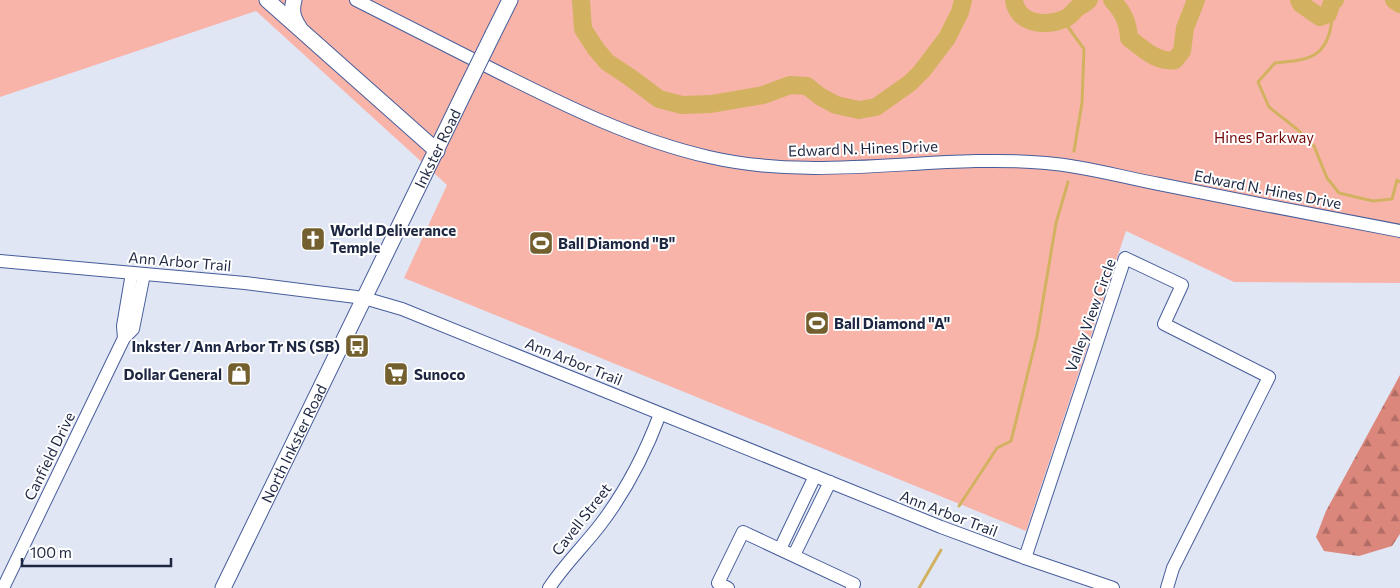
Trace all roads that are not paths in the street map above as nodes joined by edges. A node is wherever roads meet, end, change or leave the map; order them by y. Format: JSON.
{"nodes":[{"id":1,"x":267,"y":0,"type":"edge"},
{"id":2,"x":294,"y":0,"type":"edge"},
{"id":3,"x":356,"y":0,"type":"edge"},
{"id":4,"x":510,"y":0,"type":"edge"},
{"id":5,"x":277,"y":5,"type":"edge"},
{"id":6,"x":305,"y":34,"type":"junction"},
{"id":7,"x":437,"y":151,"type":"junction"},
{"id":8,"x":1400,"y":231,"type":"edge"},
{"id":9,"x":0,"y":261,"type":"edge"},
{"id":10,"x":138,"y":273,"type":"junction"},
{"id":11,"x":364,"y":298,"type":"junction"},
{"id":12,"x":660,"y":414,"type":"junction"},
{"id":13,"x":815,"y":476,"type":"junction"},
{"id":14,"x":830,"y":482,"type":"junction"},
{"id":15,"x":780,"y":549,"type":"junction"},
{"id":16,"x":794,"y":555,"type":"junction"},
{"id":17,"x":1025,"y":558,"type":"junction"},
{"id":18,"x":3,"y":588,"type":"edge"},
{"id":19,"x":223,"y":588,"type":"edge"},
{"id":20,"x":549,"y":588,"type":"edge"},
{"id":21,"x":728,"y":588,"type":"edge"},
{"id":22,"x":852,"y":588,"type":"edge"},
{"id":23,"x":1113,"y":588,"type":"edge"},
{"id":24,"x":1167,"y":588,"type":"edge"}],
"edges":[{"from":1,"to":5,"type":"main road"},
{"from":2,"to":6,"type":"main road"},
{"from":3,"to":8,"type":"street","name":"Edward N. Hines Drive"},
{"from":4,"to":7,"type":"main road","name":"Inkster Road","bridge":true},
{"from":5,"to":6,"type":"main road"},
{"from":6,"to":7,"type":"main road"},
{"from":7,"to":11,"type":"main road","name":"Inkster Road"},
{"from":9,"to":10,"type":"street","name":"Ann Arbor Trail"},
{"from":10,"to":11,"type":"street","name":"Ann Arbor Trail"},
{"from":10,"to":18,"type":"street","name":"Canfield Drive"},
{"from":11,"to":12,"type":"street","name":"Ann Arbor Trail"},
{"from":11,"to":19,"type":"main road","name":"North Inkster Road"},
{"from":12,"to":13,"type":"street","name":"Ann Arbor Trail"},
{"from":12,"to":20,"type":"street","name":"Cavell Street"},
{"from":13,"to":14,"type":"street","name":"Ann Arbor Trail"},
{"from":13,"to":15,"type":"street"},
{"from":14,"to":16,"type":"street"},
{"from":14,"to":17,"type":"street","name":"Ann Arbor Trail"},
{"from":15,"to":16,"type":"street"},
{"from":15,"to":21,"type":"street"},
{"from":16,"to":22,"type":"street"},
{"from":17,"to":23,"type":"street","name":"Ann Arbor Trail"},
{"from":17,"to":24,"type":"street","name":"Valley View Circle"}]}
